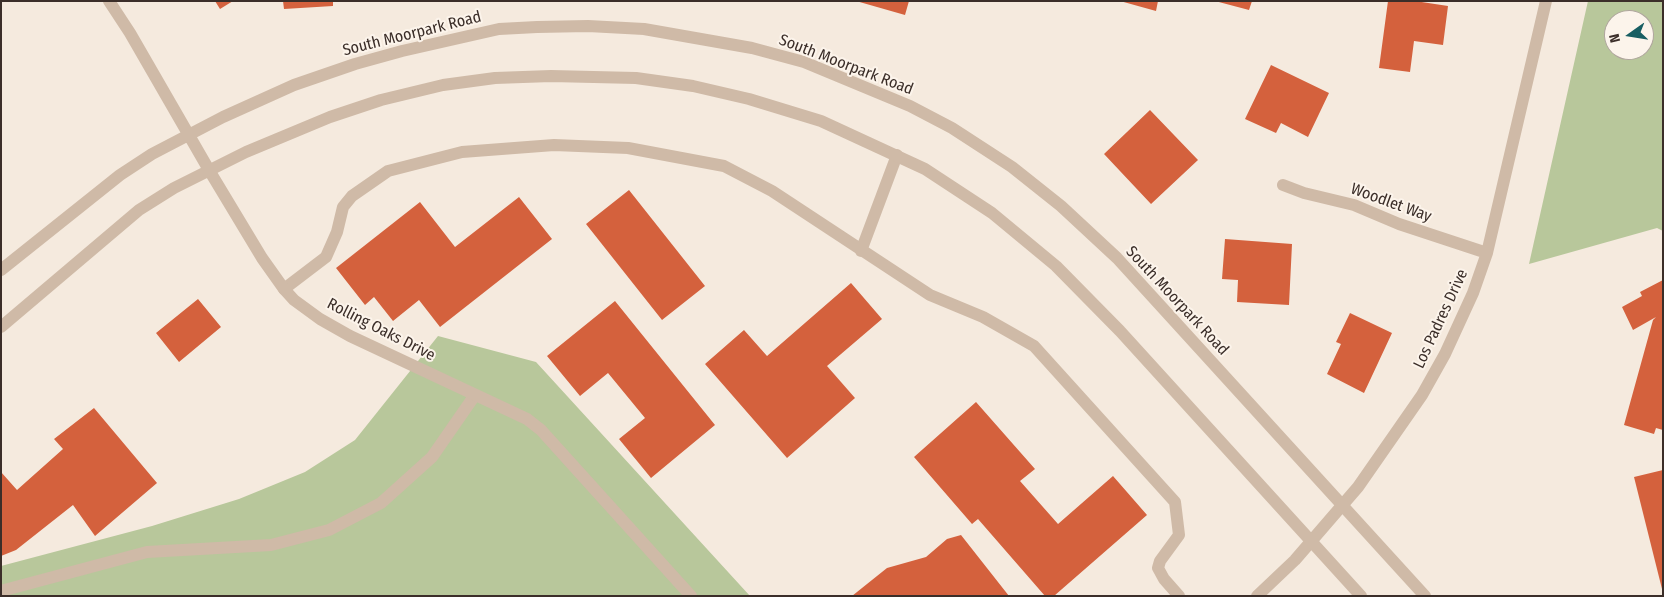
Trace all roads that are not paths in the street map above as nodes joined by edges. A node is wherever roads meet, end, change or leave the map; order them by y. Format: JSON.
{"nodes":[{"id":1,"x":109,"y":1,"type":"edge"},
{"id":2,"x":1546,"y":1,"type":"edge"},
{"id":3,"x":188,"y":135,"type":"junction"},
{"id":4,"x":897,"y":155,"type":"junction"},
{"id":5,"x":208,"y":170,"type":"junction"},
{"id":6,"x":1283,"y":185,"type":"dead end"},
{"id":7,"x":861,"y":251,"type":"junction"},
{"id":8,"x":1487,"y":253,"type":"junction"},
{"id":9,"x":1,"y":270,"type":"edge"},
{"id":10,"x":284,"y":289,"type":"junction"},
{"id":11,"x":1,"y":327,"type":"edge"},
{"id":12,"x":475,"y":395,"type":"junction"},
{"id":13,"x":1342,"y":506,"type":"junction"},
{"id":14,"x":1312,"y":542,"type":"junction"},
{"id":15,"x":1,"y":591,"type":"edge"},
{"id":16,"x":691,"y":596,"type":"edge"},
{"id":17,"x":1179,"y":596,"type":"edge"},
{"id":18,"x":1257,"y":596,"type":"edge"},
{"id":19,"x":1361,"y":596,"type":"edge"},
{"id":20,"x":1425,"y":596,"type":"edge"}],
"edges":[{"from":1,"to":3,"type":"street","name":"Rolling Oaks Drive"},
{"from":2,"to":8,"type":"street","name":"Los Padres Drive"},
{"from":3,"to":5,"type":"street","name":"Rolling Oaks Drive"},
{"from":3,"to":9,"type":"street","name":"South Moorpark Road"},
{"from":3,"to":13,"type":"street","name":"South Moorpark Road"},
{"from":4,"to":5,"type":"street"},
{"from":4,"to":7,"type":"street"},
{"from":4,"to":14,"type":"street"},
{"from":5,"to":10,"type":"street","name":"Rolling Oaks Drive"},
{"from":5,"to":11,"type":"street"},
{"from":6,"to":8,"type":"street","name":"Woodlet Way"},
{"from":7,"to":10,"type":"street"},
{"from":7,"to":17,"type":"street"},
{"from":8,"to":13,"type":"street","name":"Los Padres Drive"},
{"from":10,"to":12,"type":"street","name":"Rolling Oaks Drive"},
{"from":12,"to":15,"type":"street"},
{"from":12,"to":16,"type":"street","name":"Rolling Oaks Drive"},
{"from":13,"to":14,"type":"street","name":"Los Padres Drive"},
{"from":13,"to":20,"type":"street","name":"South Moorpark Road"},
{"from":14,"to":18,"type":"street","name":"Los Padres Drive"},
{"from":14,"to":19,"type":"street"}]}
